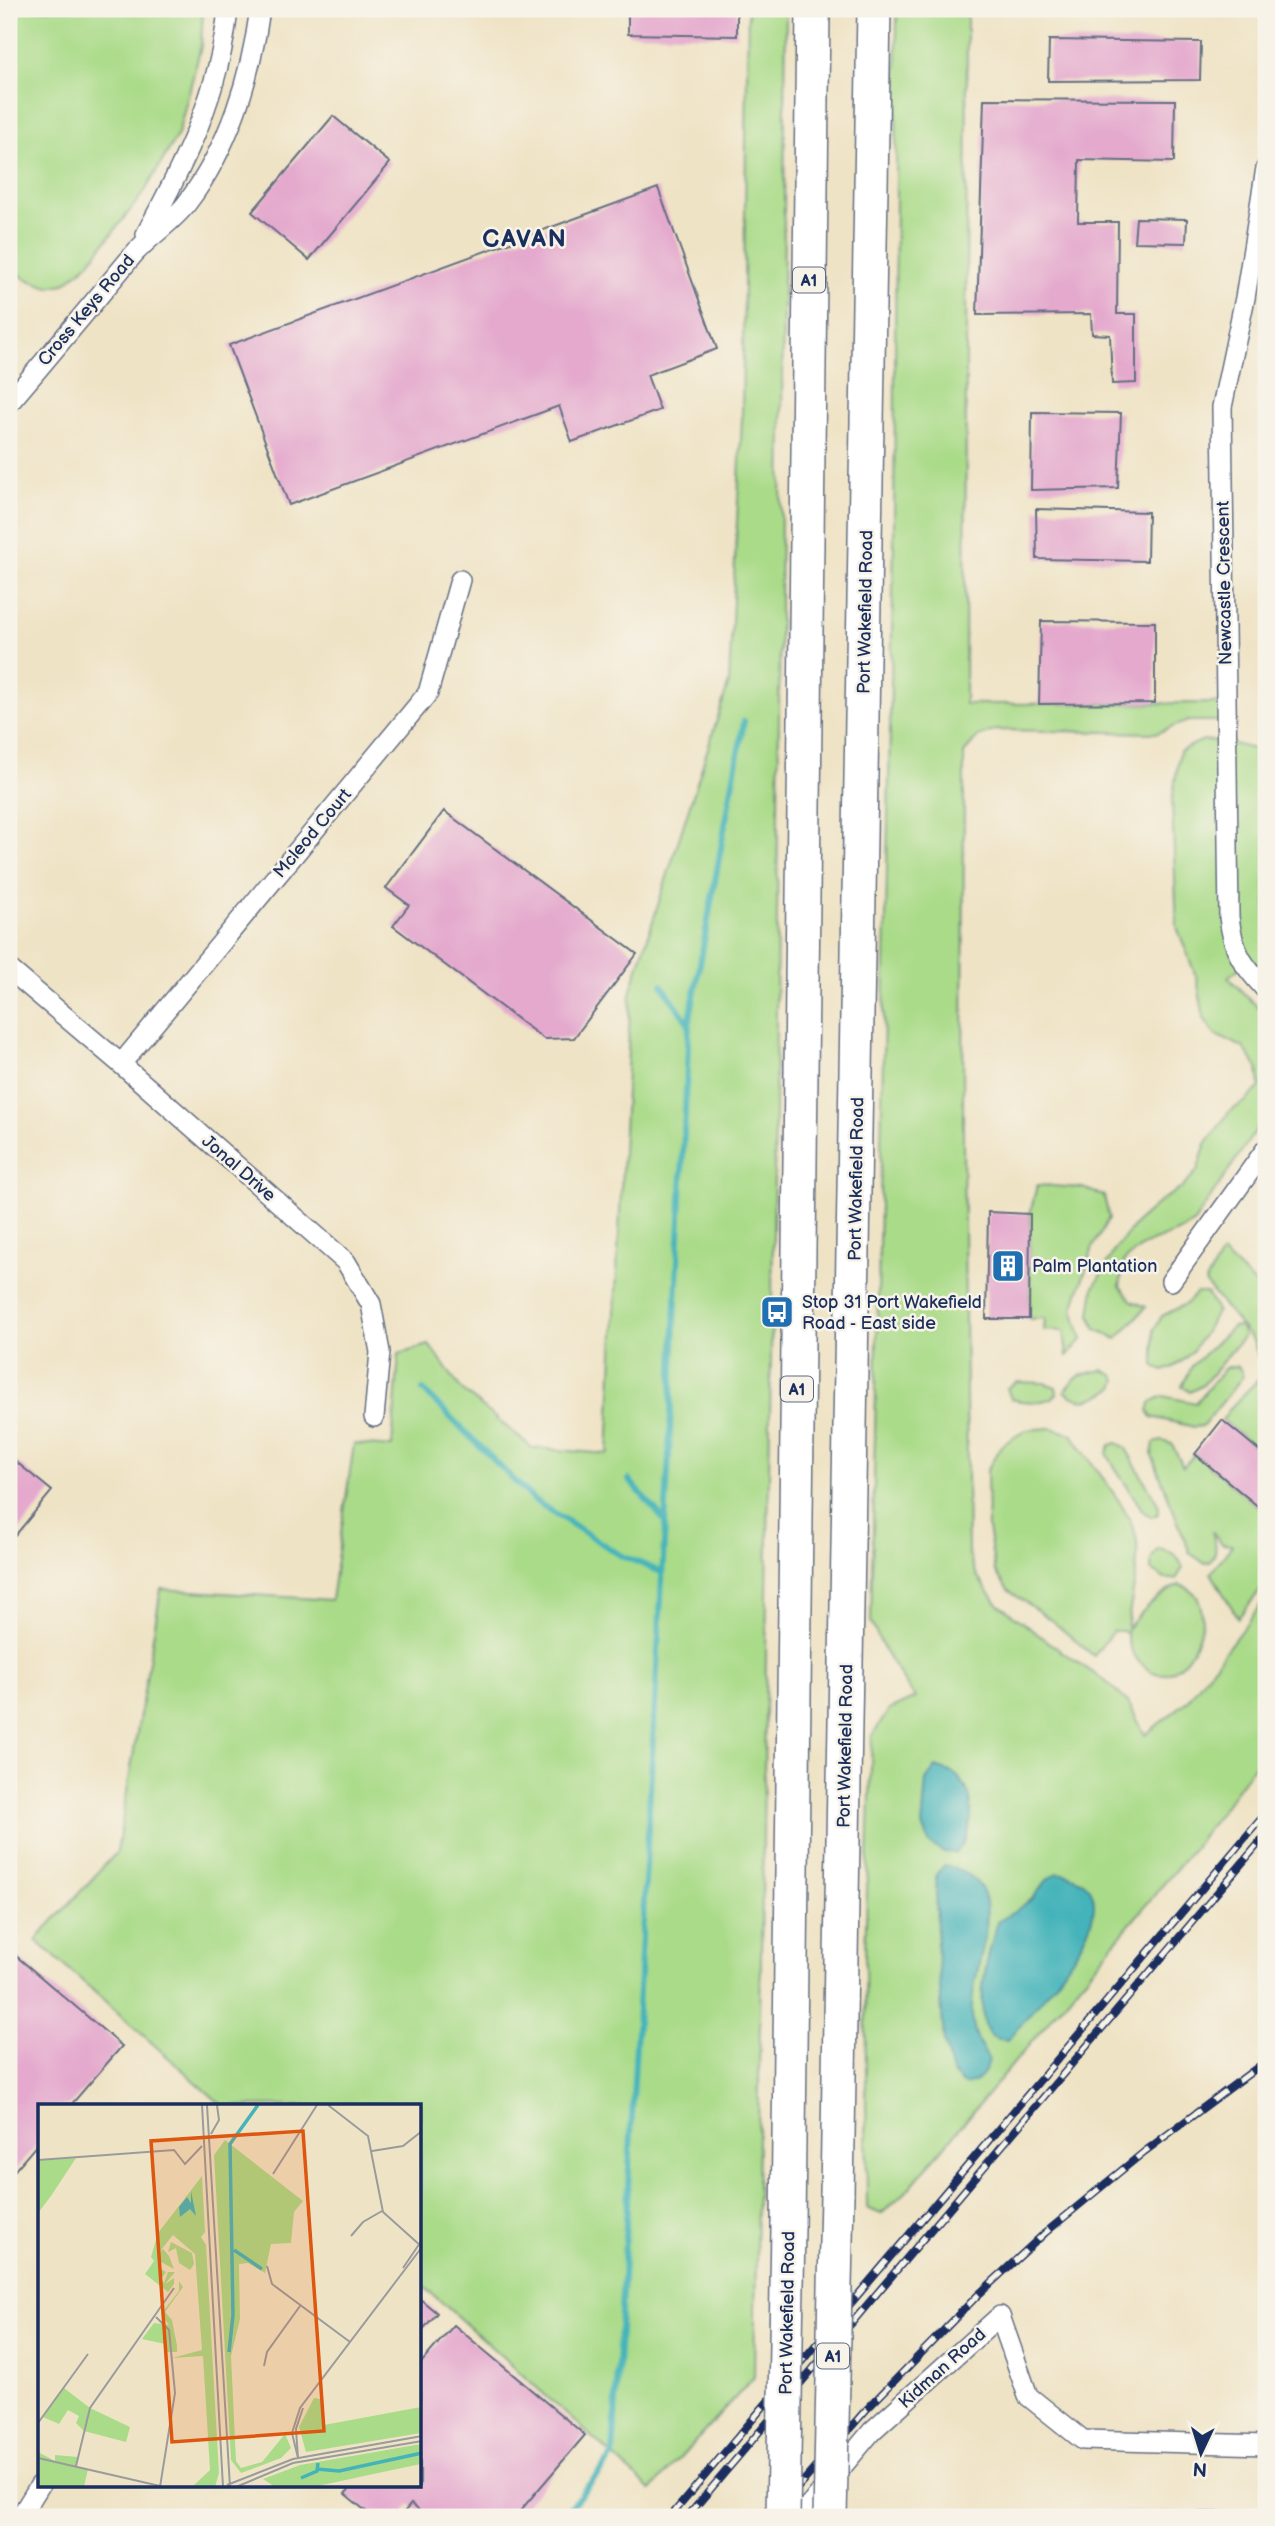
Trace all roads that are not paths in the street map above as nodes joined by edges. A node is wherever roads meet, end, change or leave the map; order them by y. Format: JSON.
{"nodes":[{"id":1,"x":228,"y":9,"type":"edge"},
{"id":2,"x":260,"y":9,"type":"edge"},
{"id":3,"x":813,"y":9,"type":"edge"},
{"id":4,"x":874,"y":9,"type":"edge"},
{"id":5,"x":1266,"y":168,"type":"edge"},
{"id":6,"x":137,"y":250,"type":"junction"},
{"id":7,"x":9,"y":403,"type":"edge"},
{"id":8,"x":460,"y":580,"type":"dead end"},
{"id":9,"x":9,"y":969,"type":"edge"},
{"id":10,"x":1266,"y":990,"type":"edge"},
{"id":11,"x":121,"y":1064,"type":"junction"},
{"id":12,"x":1266,"y":1149,"type":"edge"},
{"id":13,"x":1171,"y":1281,"type":"dead end"},
{"id":14,"x":374,"y":1417,"type":"dead end"},
{"id":15,"x":1266,"y":2445,"type":"edge"},
{"id":16,"x":38,"y":2488,"type":"edge"},
{"id":17,"x":20,"y":2517,"type":"edge"},
{"id":18,"x":783,"y":2517,"type":"edge"},
{"id":19,"x":800,"y":2517,"type":"edge"},
{"id":20,"x":830,"y":2517,"type":"edge"}],
"edges":[{"from":1,"to":6,"type":"street","name":"Cross Keys Road"},
{"from":2,"to":6,"type":"street","name":"Cross Keys Road"},
{"from":3,"to":18,"type":"highway","name":"Port Wakefield Road","number":"A1","bridge":true},
{"from":4,"to":20,"type":"highway","name":"Port Wakefield Road","number":"A1","bridge":true},
{"from":5,"to":10,"type":"street","name":"Newcastle Crescent"},
{"from":6,"to":7,"type":"street","name":"Cross Keys Road"},
{"from":8,"to":11,"type":"street","name":"Mcleod Court"},
{"from":9,"to":11,"type":"street","name":"Jonal Drive"},
{"from":11,"to":14,"type":"street","name":"Jonal Drive"},
{"from":12,"to":13,"type":"street"},
{"from":15,"to":19,"type":"street","name":"Kidman Road"},
{"from":16,"to":17,"type":"street"}]}
